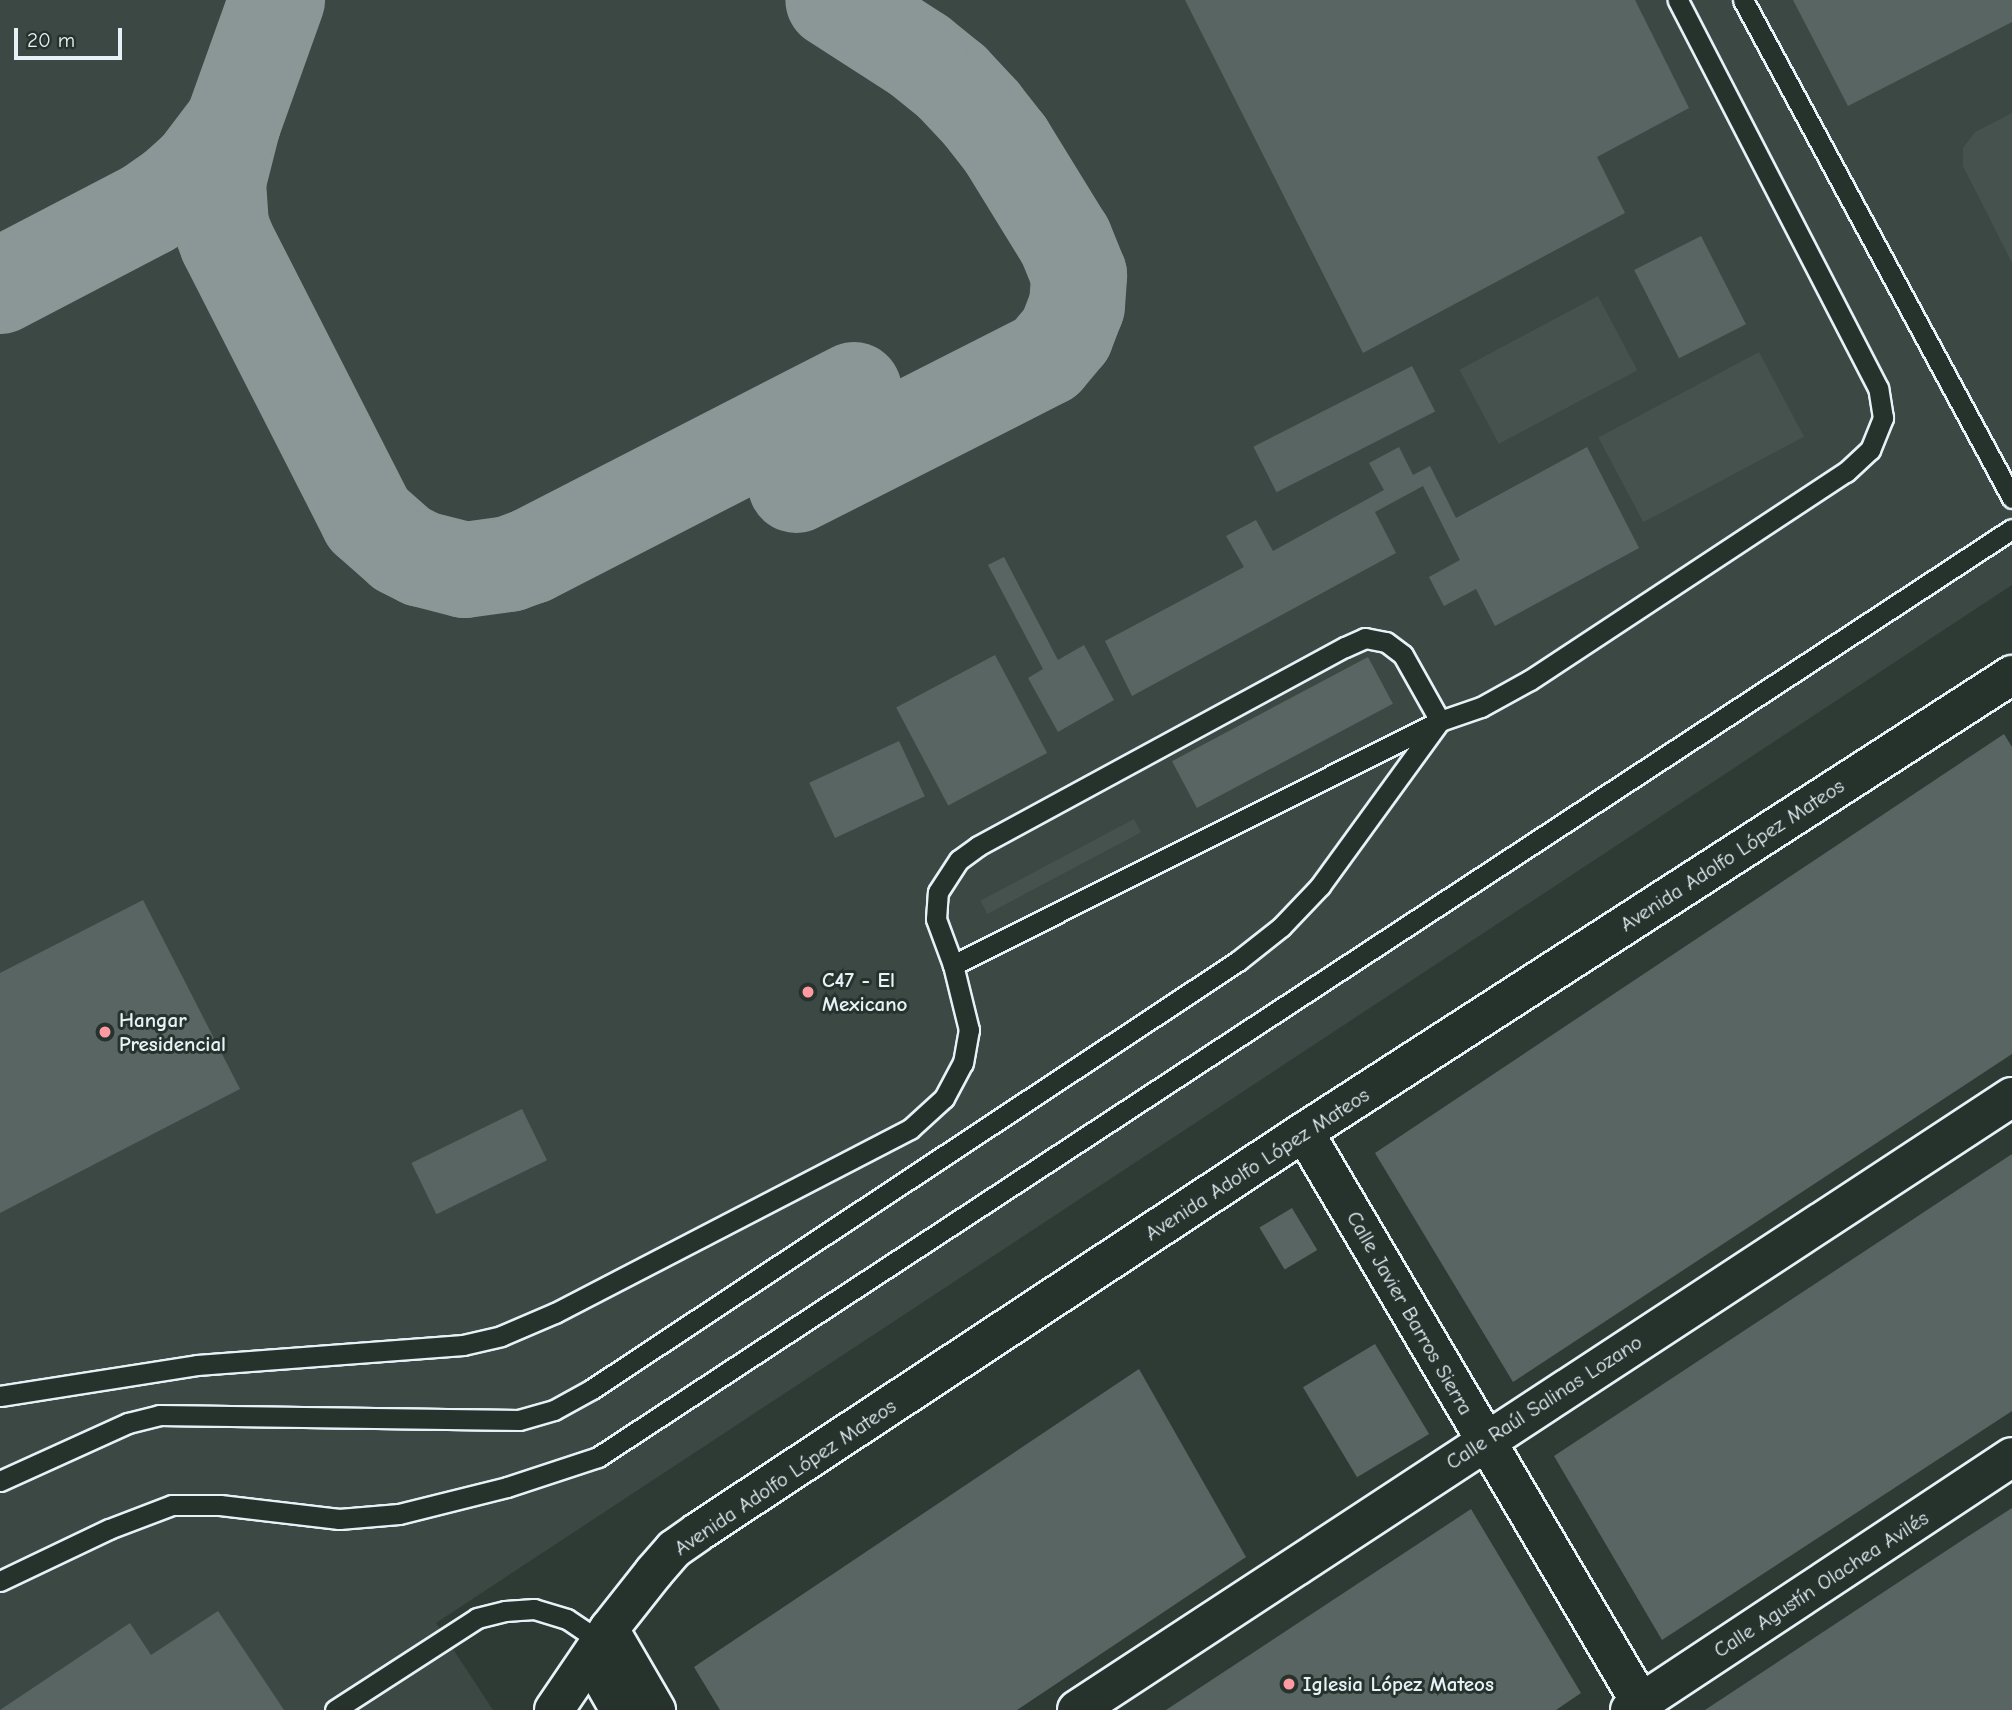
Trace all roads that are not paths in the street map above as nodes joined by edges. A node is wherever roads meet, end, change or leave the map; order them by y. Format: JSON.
{"nodes":[{"id":1,"x":1678,"y":0,"type":"edge"},
{"id":2,"x":1744,"y":0,"type":"edge"},
{"id":3,"x":2012,"y":498,"type":"edge"},
{"id":4,"x":2012,"y":529,"type":"edge"},
{"id":5,"x":2011,"y":677,"type":"edge"},
{"id":6,"x":1440,"y":721,"type":"junction"},
{"id":7,"x":953,"y":965,"type":"junction"},
{"id":8,"x":2012,"y":1097,"type":"edge"},
{"id":9,"x":1304,"y":1132,"type":"junction"},
{"id":10,"x":0,"y":1396,"type":"edge"},
{"id":11,"x":1485,"y":1440,"type":"junction"},
{"id":12,"x":2012,"y":1457,"type":"edge"},
{"id":13,"x":0,"y":1481,"type":"edge"},
{"id":14,"x":0,"y":1581,"type":"edge"},
{"id":15,"x":600,"y":1643,"type":"junction"},
{"id":16,"x":1639,"y":1708,"type":"edge"},
{"id":17,"x":335,"y":1710,"type":"edge"},
{"id":18,"x":554,"y":1710,"type":"edge"},
{"id":19,"x":620,"y":1710,"type":"edge"},
{"id":20,"x":656,"y":1710,"type":"edge"},
{"id":21,"x":1077,"y":1710,"type":"edge"}],
"edges":[{"from":1,"to":6,"type":"lane"},
{"from":2,"to":3,"type":"lane"},
{"from":4,"to":14,"type":"lane"},
{"from":5,"to":9,"type":"street","name":"Avenida Adolfo López Mateos"},
{"from":6,"to":7,"type":"lane"},
{"from":6,"to":7,"type":"lane"},
{"from":6,"to":13,"type":"lane"},
{"from":7,"to":10,"type":"lane"},
{"from":8,"to":11,"type":"street","name":"Calle Raúl Salinas Lozano"},
{"from":9,"to":11,"type":"street","name":"Calle Javier Barros Sierra"},
{"from":9,"to":15,"type":"street","name":"Avenida Adolfo López Mateos"},
{"from":11,"to":16,"type":"street","name":"Calle Javier Barros Sierra"},
{"from":11,"to":21,"type":"street","name":"Calle Raúl Salinas Lozano"},
{"from":12,"to":16,"type":"street","name":"Calle Agustín Olachea Avilés"},
{"from":15,"to":17,"type":"lane"},
{"from":15,"to":18,"type":"street","name":"Avenida Adolfo López Mateos"},
{"from":15,"to":19,"type":"street"},
{"from":15,"to":20,"type":"street"}]}
